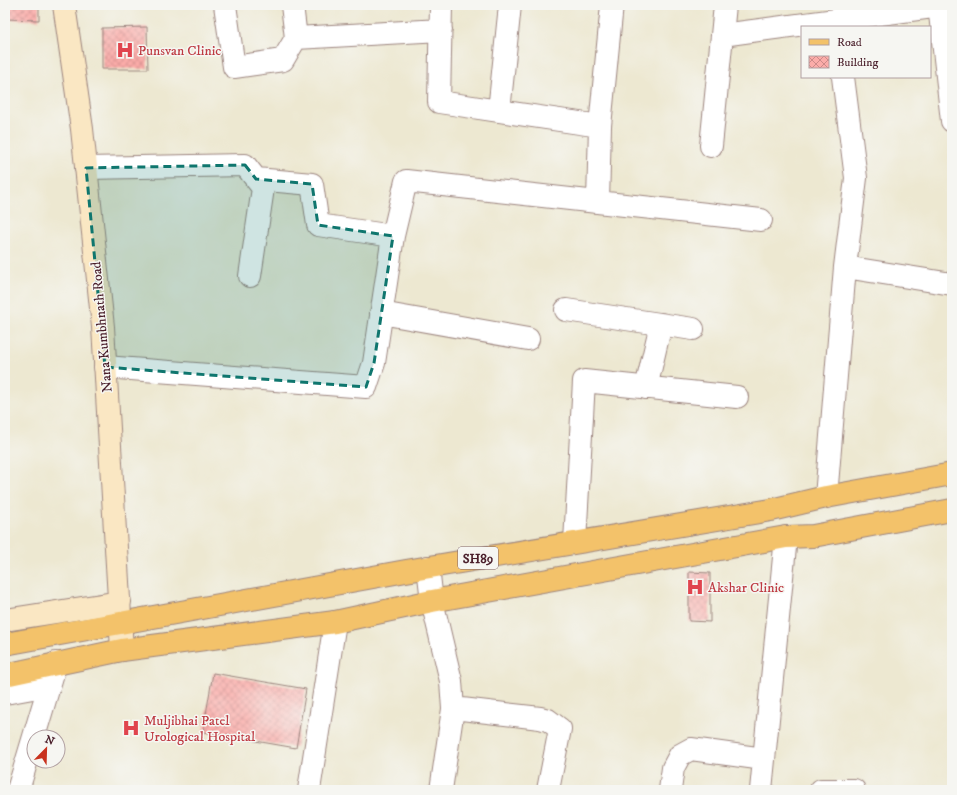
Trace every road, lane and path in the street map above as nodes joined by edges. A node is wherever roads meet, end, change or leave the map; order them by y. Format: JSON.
{"nodes":[{"id":1,"x":64,"y":5,"type":"edge"},
{"id":2,"x":225,"y":5,"type":"edge"},
{"id":3,"x":292,"y":5,"type":"edge"},
{"id":4,"x":441,"y":5,"type":"edge"},
{"id":5,"x":510,"y":5,"type":"edge"},
{"id":6,"x":612,"y":5,"type":"edge"},
{"id":7,"x":725,"y":5,"type":"edge"},
{"id":8,"x":942,"y":5,"type":"edge"},
{"id":9,"x":836,"y":23,"type":"edge"},
{"id":10,"x":808,"y":26,"type":"edge"},
{"id":11,"x":801,"y":27,"type":"edge"},
{"id":12,"x":441,"y":30,"type":"junction"},
{"id":13,"x":722,"y":35,"type":"junction"},
{"id":14,"x":296,"y":38,"type":"junction"},
{"id":15,"x":843,"y":78,"type":"edge"},
{"id":16,"x":499,"y":111,"type":"junction"},
{"id":17,"x":952,"y":121,"type":"edge"},
{"id":18,"x":600,"y":126,"type":"junction"},
{"id":19,"x":711,"y":146,"type":"dead end"},
{"id":20,"x":86,"y":168,"type":"junction"},
{"id":21,"x":256,"y":179,"type":"junction"},
{"id":22,"x":598,"y":202,"type":"junction"},
{"id":23,"x":761,"y":220,"type":"dead end"},
{"id":24,"x":393,"y":236,"type":"junction"},
{"id":25,"x":845,"y":267,"type":"junction"},
{"id":26,"x":250,"y":276,"type":"dead end"},
{"id":27,"x":952,"y":284,"type":"edge"},
{"id":28,"x":566,"y":310,"type":"dead end"},
{"id":29,"x":381,"y":313,"type":"junction"},
{"id":30,"x":661,"y":324,"type":"junction"},
{"id":31,"x":692,"y":329,"type":"dead end"},
{"id":32,"x":528,"y":339,"type":"dead end"},
{"id":33,"x":105,"y":367,"type":"junction"},
{"id":34,"x":646,"y":388,"type":"junction"},
{"id":35,"x":736,"y":397,"type":"dead end"},
{"id":36,"x":952,"y":474,"type":"edge"},
{"id":37,"x":826,"y":497,"type":"junction"},
{"id":38,"x":952,"y":510,"type":"edge"},
{"id":39,"x":786,"y":537,"type":"junction"},
{"id":40,"x":575,"y":542,"type":"junction"},
{"id":41,"x":428,"y":567,"type":"junction"},
{"id":42,"x":432,"y":601,"type":"junction"},
{"id":43,"x":121,"y":612,"type":"junction"},
{"id":44,"x":5,"y":620,"type":"edge"},
{"id":45,"x":335,"y":622,"type":"junction"},
{"id":46,"x":5,"y":644,"type":"edge"},
{"id":47,"x":122,"y":650,"type":"junction"},
{"id":48,"x":56,"y":663,"type":"junction"},
{"id":49,"x":5,"y":675,"type":"edge"},
{"id":50,"x":49,"y":685,"type":"junction"},
{"id":51,"x":5,"y":693,"type":"edge"},
{"id":52,"x":453,"y":708,"type":"junction"},
{"id":53,"x":764,"y":759,"type":"junction"},
{"id":54,"x":18,"y":790,"type":"edge"},
{"id":55,"x":309,"y":790,"type":"edge"},
{"id":56,"x":441,"y":790,"type":"edge"},
{"id":57,"x":548,"y":790,"type":"edge"},
{"id":58,"x":670,"y":790,"type":"edge"},
{"id":59,"x":761,"y":790,"type":"edge"},
{"id":60,"x":820,"y":790,"type":"edge"},
{"id":61,"x":854,"y":790,"type":"edge"}],
"edges":[{"from":1,"to":20,"type":"main road","name":"Nana Kumbhnath Road"},
{"from":2,"to":14,"type":"street"},
{"from":3,"to":14,"type":"street"},
{"from":4,"to":12,"type":"street"},
{"from":5,"to":16,"type":"street"},
{"from":6,"to":18,"type":"street"},
{"from":7,"to":13,"type":"street"},
{"from":8,"to":9,"type":"street"},
{"from":8,"to":17,"type":"street"},
{"from":9,"to":10,"type":"street"},
{"from":11,"to":13,"type":"street"},
{"from":12,"to":14,"type":"street"},
{"from":12,"to":16,"type":"street"},
{"from":13,"to":19,"type":"street"},
{"from":15,"to":25,"type":"street"},
{"from":16,"to":18,"type":"street"},
{"from":18,"to":22,"type":"street"},
{"from":20,"to":21,"type":"street"},
{"from":20,"to":33,"type":"main road","name":"Nana Kumbhnath Road"},
{"from":21,"to":24,"type":"street"},
{"from":21,"to":26,"type":"street"},
{"from":22,"to":23,"type":"street"},
{"from":22,"to":24,"type":"street"},
{"from":24,"to":29,"type":"street"},
{"from":25,"to":27,"type":"street"},
{"from":25,"to":37,"type":"street"},
{"from":28,"to":30,"type":"street"},
{"from":29,"to":32,"type":"street"},
{"from":29,"to":33,"type":"street"},
{"from":30,"to":31,"type":"street"},
{"from":30,"to":34,"type":"street"},
{"from":33,"to":43,"type":"main road","name":"Nana Kumbhnath Road"},
{"from":34,"to":35,"type":"street"},
{"from":34,"to":40,"type":"street"},
{"from":36,"to":37,"type":"main road","number":"SH89"},
{"from":37,"to":40,"type":"main road","number":"SH89"},
{"from":38,"to":39,"type":"main road","number":"SH89"},
{"from":39,"to":42,"type":"main road","number":"SH89"},
{"from":39,"to":53,"type":"street"},
{"from":40,"to":41,"type":"main road","number":"SH89"},
{"from":41,"to":42,"type":"street"},
{"from":41,"to":43,"type":"main road","number":"SH89"},
{"from":42,"to":45,"type":"main road","number":"SH89"},
{"from":42,"to":52,"type":"street"},
{"from":43,"to":44,"type":"main road"},
{"from":43,"to":46,"type":"main road","number":"SH89"},
{"from":43,"to":47,"type":"main road","name":"Nana Kumbhnath Road"},
{"from":45,"to":47,"type":"main road","number":"SH89"},
{"from":45,"to":55,"type":"street"},
{"from":47,"to":48,"type":"main road","number":"SH89"},
{"from":48,"to":49,"type":"main road","number":"SH89"},
{"from":48,"to":50,"type":"street"},
{"from":50,"to":51,"type":"street"},
{"from":50,"to":54,"type":"street"},
{"from":52,"to":56,"type":"street"},
{"from":52,"to":57,"type":"street"},
{"from":53,"to":58,"type":"street"},
{"from":53,"to":59,"type":"street"},
{"from":60,"to":61,"type":"street"}]}
